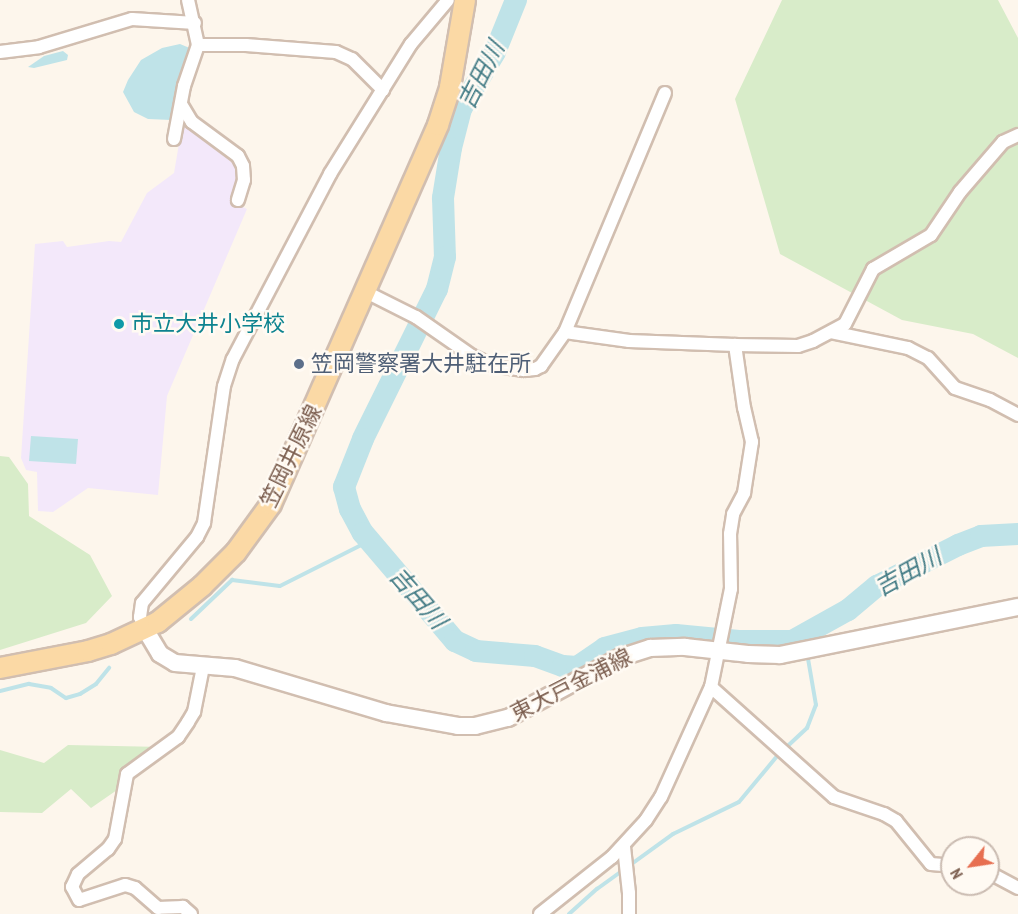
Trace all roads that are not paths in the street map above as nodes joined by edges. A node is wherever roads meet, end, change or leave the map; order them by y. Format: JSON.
{"nodes":[{"id":1,"x":188,"y":0,"type":"edge"},
{"id":2,"x":448,"y":0,"type":"edge"},
{"id":3,"x":465,"y":0,"type":"edge"},
{"id":4,"x":195,"y":23,"type":"junction"},
{"id":5,"x":198,"y":45,"type":"junction"},
{"id":6,"x":0,"y":52,"type":"edge"},
{"id":7,"x":382,"y":90,"type":"junction"},
{"id":8,"x":665,"y":93,"type":"dead end"},
{"id":9,"x":181,"y":104,"type":"junction"},
{"id":10,"x":1018,"y":135,"type":"edge"},
{"id":11,"x":174,"y":139,"type":"dead end"},
{"id":12,"x":238,"y":200,"type":"dead end"},
{"id":13,"x":366,"y":292,"type":"junction"},
{"id":14,"x":565,"y":332,"type":"junction"},
{"id":15,"x":831,"y":332,"type":"junction"},
{"id":16,"x":735,"y":345,"type":"junction"},
{"id":17,"x":1018,"y":415,"type":"edge"},
{"id":18,"x":1018,"y":607,"type":"edge"},
{"id":19,"x":145,"y":629,"type":"junction"},
{"id":20,"x":719,"y":641,"type":"junction"},
{"id":21,"x":203,"y":667,"type":"junction"},
{"id":22,"x":0,"y":668,"type":"edge"},
{"id":23,"x":711,"y":687,"type":"junction"},
{"id":24,"x":625,"y":852,"type":"junction"},
{"id":25,"x":940,"y":865,"type":"edge"},
{"id":26,"x":1000,"y":879,"type":"edge"},
{"id":27,"x":1018,"y":888,"type":"edge"},
{"id":28,"x":191,"y":914,"type":"edge"},
{"id":29,"x":540,"y":914,"type":"edge"},
{"id":30,"x":629,"y":914,"type":"edge"}],
"edges":[{"from":1,"to":4,"type":"street"},
{"from":2,"to":7,"type":"street"},
{"from":3,"to":13,"type":"main road","name":"笠岡井原線"},
{"from":4,"to":5,"type":"street"},
{"from":4,"to":6,"type":"street"},
{"from":5,"to":7,"type":"street"},
{"from":5,"to":9,"type":"street"},
{"from":7,"to":19,"type":"street"},
{"from":8,"to":14,"type":"street"},
{"from":9,"to":11,"type":"street"},
{"from":9,"to":12,"type":"street"},
{"from":10,"to":15,"type":"street"},
{"from":13,"to":14,"type":"street"},
{"from":13,"to":19,"type":"main road","name":"笠岡井原線"},
{"from":14,"to":16,"type":"street"},
{"from":15,"to":16,"type":"street"},
{"from":15,"to":17,"type":"street"},
{"from":16,"to":20,"type":"street"},
{"from":18,"to":20,"type":"main road","name":"東大戸金浦線"},
{"from":19,"to":21,"type":"main road","name":"東大戸金浦線"},
{"from":19,"to":22,"type":"main road","name":"笠岡井原線"},
{"from":20,"to":21,"type":"main road","name":"東大戸金浦線"},
{"from":20,"to":23,"type":"street"},
{"from":21,"to":28,"type":"street"},
{"from":23,"to":24,"type":"street"},
{"from":23,"to":25,"type":"street"},
{"from":24,"to":29,"type":"street"},
{"from":24,"to":30,"type":"street"},
{"from":26,"to":27,"type":"street"}]}
